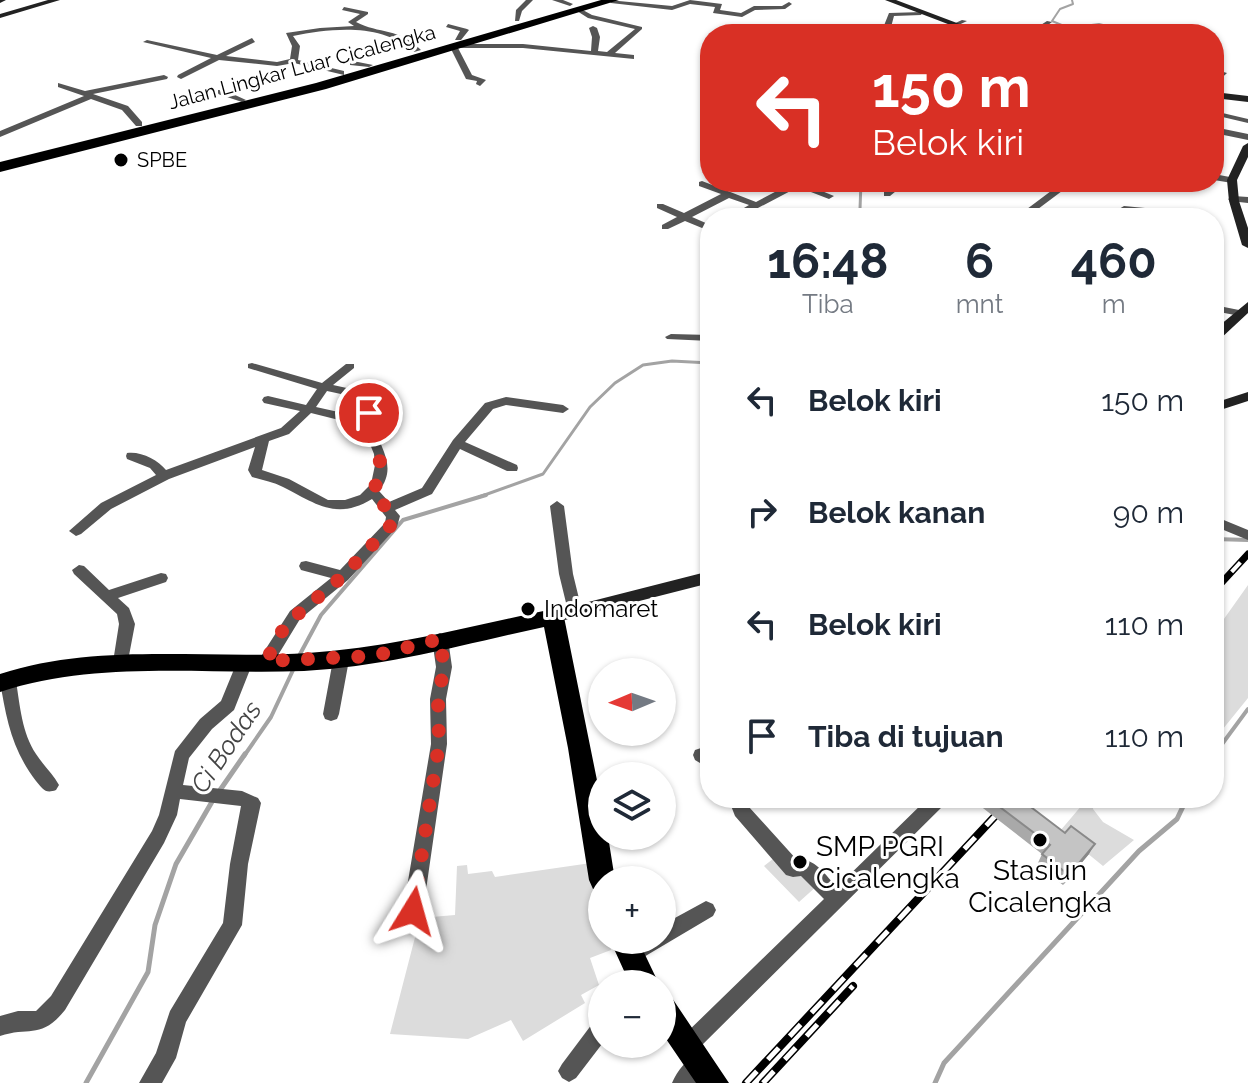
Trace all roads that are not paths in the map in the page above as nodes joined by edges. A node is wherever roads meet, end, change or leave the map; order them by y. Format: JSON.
{"nodes":[{"id":1,"x":56,"y":0,"type":"edge"},
{"id":2,"x":530,"y":0,"type":"edge"},
{"id":3,"x":555,"y":0,"type":"edge"},
{"id":4,"x":612,"y":0,"type":"edge"},
{"id":5,"x":766,"y":0,"type":"edge"},
{"id":6,"x":889,"y":0,"type":"edge"},
{"id":7,"x":723,"y":2,"type":"edge"},
{"id":8,"x":789,"y":4,"type":"junction"},
{"id":9,"x":799,"y":4,"type":"dead end"},
{"id":10,"x":578,"y":5,"type":"edge"},
{"id":11,"x":344,"y":9,"type":"dead end"},
{"id":12,"x":921,"y":13,"type":"junction"},
{"id":13,"x":0,"y":16,"type":"edge"},
{"id":14,"x":517,"y":20,"type":"junction"},
{"id":15,"x":964,"y":21,"type":"dead end"},
{"id":16,"x":1049,"y":22,"type":"dead end"},
{"id":17,"x":888,"y":24,"type":"edge"},
{"id":18,"x":949,"y":24,"type":"edge"},
{"id":19,"x":955,"y":24,"type":"edge"},
{"id":20,"x":1047,"y":24,"type":"edge"},
{"id":21,"x":448,"y":26,"type":"dead end"},
{"id":22,"x":593,"y":28,"type":"dead end"},
{"id":23,"x":364,"y":29,"type":"junction"},
{"id":24,"x":252,"y":40,"type":"dead end"},
{"id":25,"x":147,"y":42,"type":"dead end"},
{"id":26,"x":457,"y":44,"type":"junction"},
{"id":27,"x":417,"y":50,"type":"junction"},
{"id":28,"x":594,"y":53,"type":"junction"},
{"id":29,"x":610,"y":54,"type":"junction"},
{"id":30,"x":631,"y":57,"type":"dead end"},
{"id":31,"x":219,"y":58,"type":"junction"},
{"id":32,"x":294,"y":61,"type":"junction"},
{"id":33,"x":353,"y":63,"type":"dead end"},
{"id":34,"x":369,"y":65,"type":"junction"},
{"id":35,"x":341,"y":73,"type":"junction"},
{"id":36,"x":164,"y":77,"type":"dead end"},
{"id":37,"x":181,"y":77,"type":"dead end"},
{"id":38,"x":480,"y":84,"type":"dead end"},
{"id":39,"x":61,"y":85,"type":"dead end"},
{"id":40,"x":221,"y":92,"type":"dead end"},
{"id":41,"x":88,"y":94,"type":"junction"},
{"id":42,"x":1224,"y":96,"type":"edge"},
{"id":43,"x":1248,"y":99,"type":"edge"},
{"id":44,"x":242,"y":100,"type":"junction"},
{"id":45,"x":1224,"y":115,"type":"edge"},
{"id":46,"x":1248,"y":121,"type":"edge"},
{"id":47,"x":139,"y":124,"type":"junction"},
{"id":48,"x":3,"y":131,"type":"edge"},
{"id":49,"x":1224,"y":134,"type":"edge"},
{"id":50,"x":1248,"y":145,"type":"edge"},
{"id":51,"x":0,"y":164,"type":"edge"},
{"id":52,"x":1224,"y":179,"type":"edge"},
{"id":53,"x":1232,"y":180,"type":"junction"},
{"id":54,"x":724,"y":192,"type":"edge"},
{"id":55,"x":779,"y":192,"type":"edge"},
{"id":56,"x":818,"y":192,"type":"edge"},
{"id":57,"x":890,"y":192,"type":"edge"},
{"id":58,"x":1055,"y":192,"type":"edge"},
{"id":59,"x":729,"y":194,"type":"junction"},
{"id":60,"x":887,"y":194,"type":"dead end"},
{"id":61,"x":829,"y":196,"type":"dead end"},
{"id":62,"x":1233,"y":199,"type":"junction"},
{"id":63,"x":1248,"y":200,"type":"edge"},
{"id":64,"x":757,"y":205,"type":"junction"},
{"id":65,"x":660,"y":206,"type":"dead end"},
{"id":66,"x":702,"y":208,"type":"edge"},
{"id":67,"x":751,"y":208,"type":"edge"},
{"id":68,"x":1034,"y":208,"type":"edge"},
{"id":69,"x":700,"y":209,"type":"edge"},
{"id":70,"x":685,"y":217,"type":"junction"},
{"id":71,"x":1244,"y":220,"type":"edge"},
{"id":72,"x":700,"y":224,"type":"edge"},
{"id":73,"x":665,"y":227,"type":"dead end"},
{"id":74,"x":1248,"y":245,"type":"edge"},
{"id":75,"x":1224,"y":308,"type":"edge"},
{"id":76,"x":1244,"y":309,"type":"edge"},
{"id":77,"x":1224,"y":328,"type":"edge"},
{"id":78,"x":671,"y":337,"type":"dead end"},
{"id":79,"x":700,"y":338,"type":"edge"},
{"id":80,"x":252,"y":366,"type":"dead end"},
{"id":81,"x":350,"y":366,"type":"dead end"},
{"id":82,"x":324,"y":387,"type":"junction"},
{"id":83,"x":1248,"y":396,"type":"edge"},
{"id":84,"x":268,"y":400,"type":"dead end"},
{"id":85,"x":1224,"y":404,"type":"edge"},
{"id":86,"x":309,"y":409,"type":"junction"},
{"id":87,"x":563,"y":409,"type":"dead end"},
{"id":88,"x":339,"y":416,"type":"dead end"},
{"id":89,"x":263,"y":440,"type":"junction"},
{"id":90,"x":457,"y":443,"type":"junction"},
{"id":91,"x":132,"y":456,"type":"dead end"},
{"id":92,"x":512,"y":468,"type":"dead end"},
{"id":93,"x":164,"y":476,"type":"junction"},
{"id":94,"x":372,"y":491,"type":"junction"},
{"id":95,"x":557,"y":506,"type":"dead end"},
{"id":96,"x":387,"y":508,"type":"junction"},
{"id":97,"x":1224,"y":525,"type":"edge"},
{"id":98,"x":76,"y":531,"type":"dead end"},
{"id":99,"x":1248,"y":535,"type":"edge"},
{"id":100,"x":306,"y":566,"type":"dead end"},
{"id":101,"x":79,"y":570,"type":"dead end"},
{"id":102,"x":343,"y":576,"type":"junction"},
{"id":103,"x":161,"y":578,"type":"dead end"},
{"id":104,"x":700,"y":580,"type":"edge"},
{"id":105,"x":107,"y":596,"type":"junction"},
{"id":106,"x":564,"y":614,"type":"junction"},
{"id":107,"x":440,"y":639,"type":"junction"},
{"id":108,"x":341,"y":660,"type":"junction"},
{"id":109,"x":262,"y":661,"type":"junction"},
{"id":110,"x":121,"y":662,"type":"junction"},
{"id":111,"x":4,"y":682,"type":"edge"},
{"id":112,"x":331,"y":714,"type":"dead end"},
{"id":113,"x":50,"y":785,"type":"dead end"},
{"id":114,"x":181,"y":792,"type":"junction"},
{"id":115,"x":740,"y":808,"type":"edge"},
{"id":116,"x":927,"y":808,"type":"edge"},
{"id":117,"x":600,"y":866,"type":"edge"},
{"id":118,"x":836,"y":899,"type":"junction"},
{"id":119,"x":706,"y":910,"type":"dead end"},
{"id":120,"x":413,"y":911,"type":"dead end"},
{"id":121,"x":676,"y":928,"type":"edge"},
{"id":122,"x":0,"y":1026,"type":"edge"},
{"id":123,"x":676,"y":1033,"type":"edge"},
{"id":124,"x":588,"y":1046,"type":"edge"},
{"id":125,"x":696,"y":1069,"type":"edge"},
{"id":126,"x":569,"y":1071,"type":"dead end"},
{"id":127,"x":150,"y":1083,"type":"edge"}],
"edges":[{"from":1,"to":13,"type":"street"},
{"from":2,"to":14,"type":"street"},
{"from":3,"to":10,"type":"street"},
{"from":4,"to":7,"type":"street"},
{"from":4,"to":10,"type":"highway","name":"Jalan Lingkar Luar Cicalengka"},
{"from":5,"to":8,"type":"street"},
{"from":6,"to":12,"type":"street"},
{"from":7,"to":8,"type":"street"},
{"from":8,"to":9,"type":"street"},
{"from":10,"to":14,"type":"highway","name":"Jalan Lingkar Luar Cicalengka"},
{"from":10,"to":26,"type":"highway","name":"Jalan Lingkar Luar Cicalengka"},
{"from":10,"to":29,"type":"street"},
{"from":11,"to":23,"type":"street"},
{"from":12,"to":17,"type":"street"},
{"from":12,"to":18,"type":"street"},
{"from":14,"to":26,"type":"highway","name":"Jalan Lingkar Luar Cicalengka"},
{"from":15,"to":19,"type":"street"},
{"from":16,"to":20,"type":"street"},
{"from":21,"to":26,"type":"street"},
{"from":22,"to":28,"type":"street"},
{"from":23,"to":27,"type":"street"},
{"from":23,"to":32,"type":"street"},
{"from":24,"to":31,"type":"street"},
{"from":25,"to":31,"type":"street"},
{"from":26,"to":27,"type":"highway","name":"Jalan Lingkar Luar Cicalengka"},
{"from":26,"to":28,"type":"street"},
{"from":26,"to":38,"type":"street"},
{"from":26,"to":51,"type":"highway","name":"Jalan Lingkar Luar Cicalengka"},
{"from":27,"to":34,"type":"highway","name":"Jalan Lingkar Luar Cicalengka"},
{"from":28,"to":29,"type":"street"},
{"from":29,"to":30,"type":"street"},
{"from":31,"to":32,"type":"street"},
{"from":31,"to":37,"type":"street"},
{"from":32,"to":35,"type":"street"},
{"from":33,"to":34,"type":"street"},
{"from":34,"to":35,"type":"highway","name":"Jalan Lingkar Luar Cicalengka"},
{"from":35,"to":44,"type":"highway","name":"Jalan Lingkar Luar Cicalengka"},
{"from":36,"to":41,"type":"street"},
{"from":39,"to":41,"type":"street"},
{"from":40,"to":44,"type":"street"},
{"from":41,"to":47,"type":"street"},
{"from":41,"to":48,"type":"street"},
{"from":42,"to":43,"type":"street"},
{"from":44,"to":47,"type":"highway","name":"Jalan Lingkar Luar Cicalengka"},
{"from":45,"to":46,"type":"street"},
{"from":47,"to":51,"type":"highway","name":"Jalan Lingkar Luar Cicalengka"},
{"from":49,"to":50,"type":"street"},
{"from":50,"to":53,"type":"street"},
{"from":52,"to":53,"type":"street"},
{"from":53,"to":62,"type":"street"},
{"from":54,"to":59,"type":"street"},
{"from":55,"to":64,"type":"street"},
{"from":56,"to":61,"type":"street"},
{"from":57,"to":60,"type":"street"},
{"from":58,"to":68,"type":"street"},
{"from":59,"to":64,"type":"street"},
{"from":59,"to":66,"type":"street"},
{"from":62,"to":63,"type":"street"},
{"from":62,"to":71,"type":"street"},
{"from":64,"to":67,"type":"street"},
{"from":65,"to":70,"type":"street"},
{"from":69,"to":70,"type":"street"},
{"from":70,"to":72,"type":"street"},
{"from":70,"to":73,"type":"street"},
{"from":71,"to":74,"type":"street"},
{"from":75,"to":76,"type":"street"},
{"from":76,"to":77,"type":"street"},
{"from":78,"to":79,"type":"street"},
{"from":80,"to":82,"type":"street"},
{"from":81,"to":82,"type":"street"},
{"from":82,"to":86,"type":"street"},
{"from":82,"to":94,"type":"street"},
{"from":83,"to":85,"type":"street"},
{"from":84,"to":86,"type":"street"},
{"from":86,"to":88,"type":"street"},
{"from":86,"to":89,"type":"street"},
{"from":87,"to":90,"type":"street"},
{"from":89,"to":93,"type":"street"},
{"from":89,"to":94,"type":"street"},
{"from":90,"to":92,"type":"street"},
{"from":90,"to":96,"type":"street"},
{"from":91,"to":93,"type":"street"},
{"from":93,"to":98,"type":"street"},
{"from":94,"to":96,"type":"street"},
{"from":95,"to":106,"type":"street"},
{"from":96,"to":102,"type":"street"},
{"from":97,"to":99,"type":"street"},
{"from":100,"to":102,"type":"street"},
{"from":101,"to":105,"type":"street"},
{"from":102,"to":109,"type":"street"},
{"from":103,"to":105,"type":"street"},
{"from":104,"to":106,"type":"street"},
{"from":105,"to":110,"type":"street"},
{"from":106,"to":107,"type":"main road"},
{"from":106,"to":117,"type":"main road"},
{"from":107,"to":108,"type":"main road"},
{"from":107,"to":120,"type":"street"},
{"from":108,"to":109,"type":"main road"},
{"from":108,"to":112,"type":"street"},
{"from":109,"to":110,"type":"main road"},
{"from":109,"to":114,"type":"street"},
{"from":110,"to":111,"type":"main road"},
{"from":111,"to":113,"type":"street"},
{"from":114,"to":122,"type":"street"},
{"from":114,"to":127,"type":"street"},
{"from":115,"to":118,"type":"street"},
{"from":116,"to":118,"type":"street"},
{"from":118,"to":125,"type":"street"},
{"from":119,"to":121,"type":"street"},
{"from":123,"to":125,"type":"main road"},
{"from":124,"to":126,"type":"street"}]}
